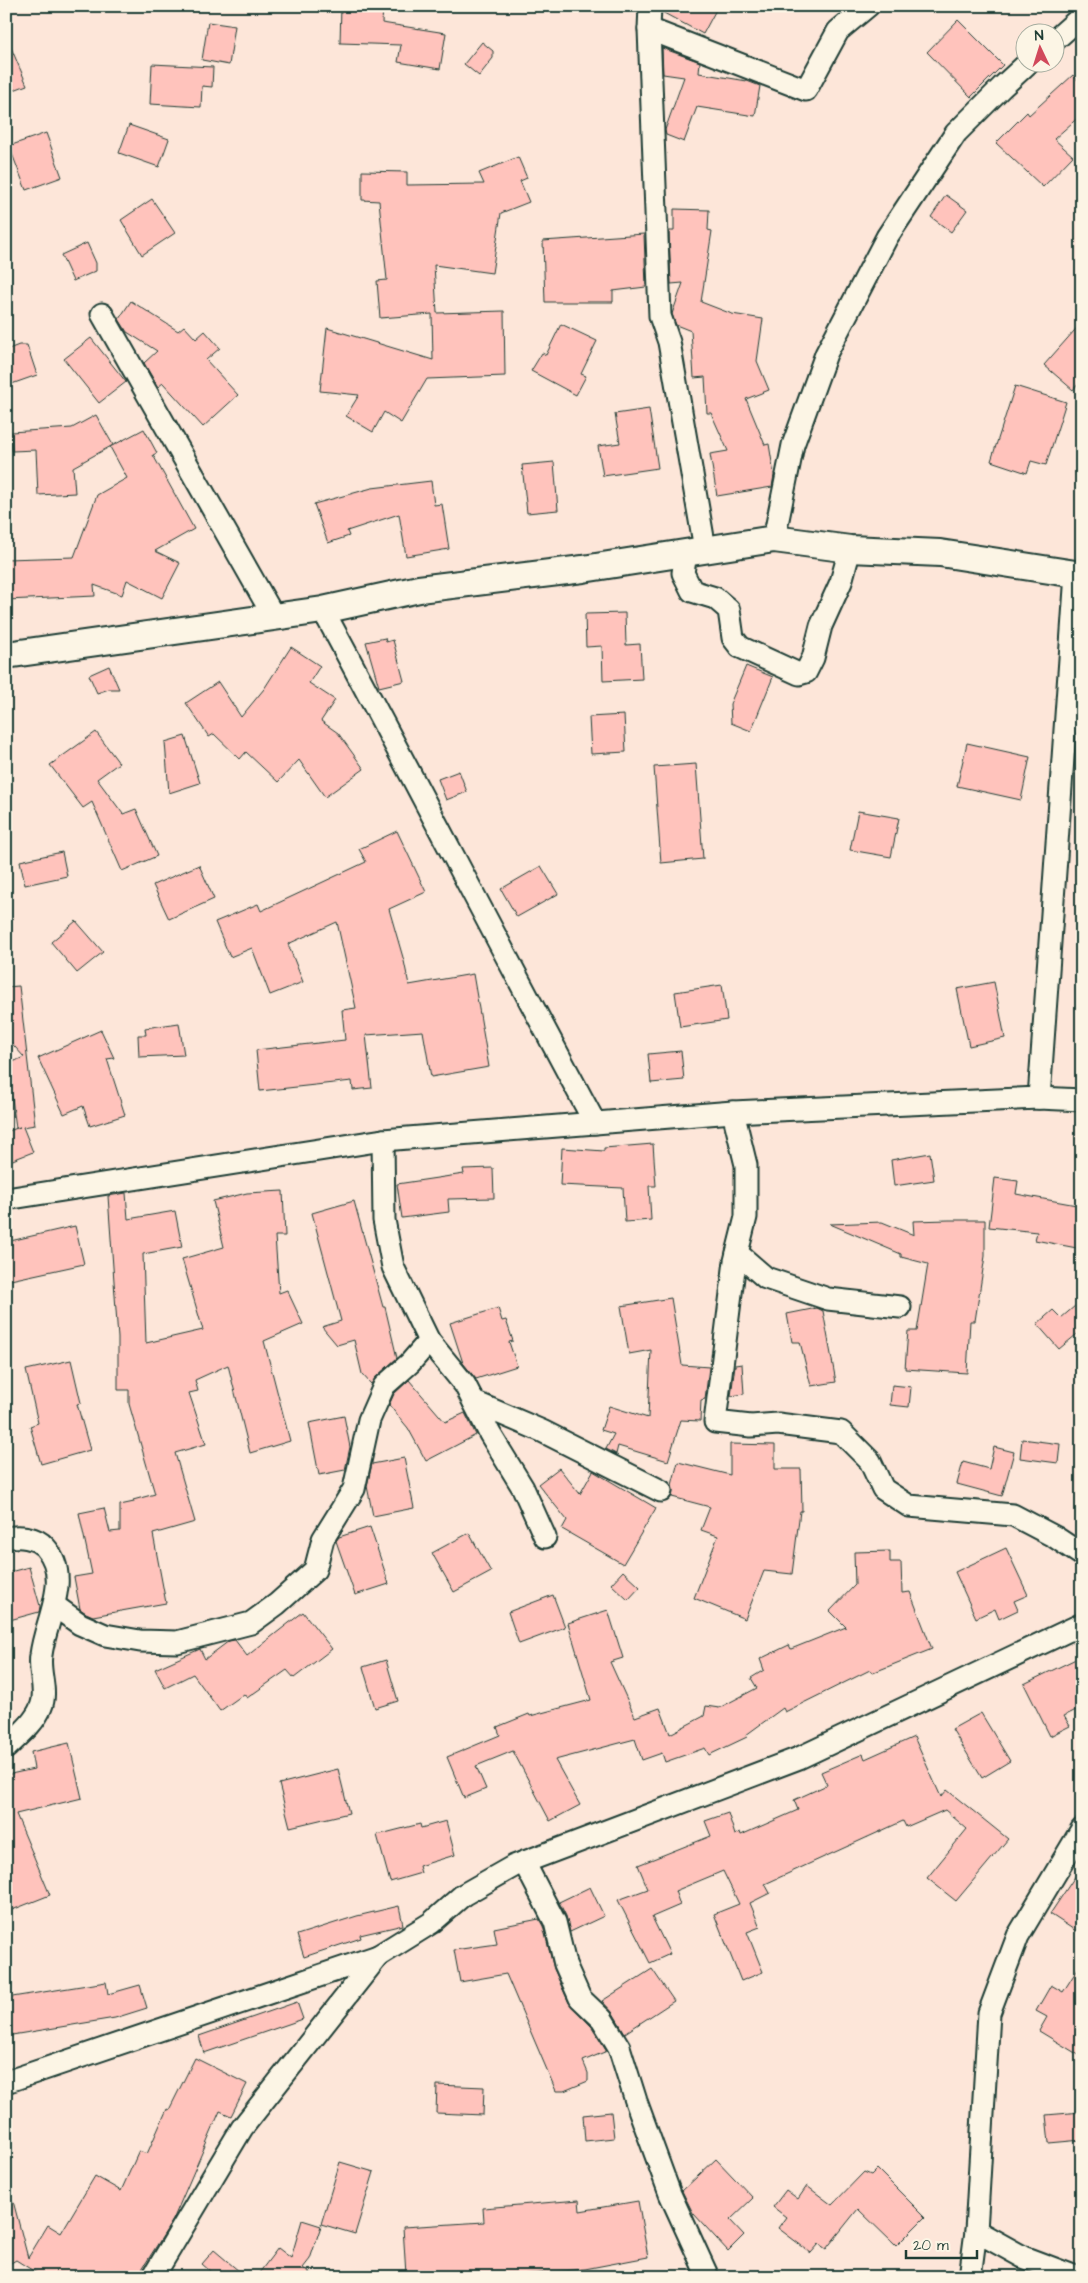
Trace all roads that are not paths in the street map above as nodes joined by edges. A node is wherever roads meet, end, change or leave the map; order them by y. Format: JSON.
{"nodes":[{"id":1,"x":650,"y":6,"type":"edge"},
{"id":2,"x":868,"y":6,"type":"edge"},
{"id":3,"x":1082,"y":16,"type":"edge"},
{"id":4,"x":649,"y":29,"type":"junction"},
{"id":5,"x":1066,"y":31,"type":"edge"},
{"id":6,"x":1018,"y":72,"type":"edge"},
{"id":7,"x":102,"y":314,"type":"dead end"},
{"id":8,"x":774,"y":539,"type":"junction"},
{"id":9,"x":850,"y":550,"type":"junction"},
{"id":10,"x":696,"y":551,"type":"junction"},
{"id":11,"x":1079,"y":575,"type":"edge"},
{"id":12,"x":323,"y":610,"type":"junction"},
{"id":13,"x":274,"y":617,"type":"junction"},
{"id":14,"x":6,"y":654,"type":"edge"},
{"id":15,"x":1039,"y":1098,"type":"junction"},
{"id":16,"x":1082,"y":1100,"type":"edge"},
{"id":17,"x":733,"y":1112,"type":"junction"},
{"id":18,"x":596,"y":1123,"type":"junction"},
{"id":19,"x":383,"y":1140,"type":"junction"},
{"id":20,"x":6,"y":1199,"type":"edge"},
{"id":21,"x":737,"y":1253,"type":"junction"},
{"id":22,"x":900,"y":1307,"type":"dead end"},
{"id":23,"x":429,"y":1341,"type":"junction"},
{"id":24,"x":474,"y":1402,"type":"junction"},
{"id":25,"x":661,"y":1492,"type":"dead end"},
{"id":26,"x":545,"y":1536,"type":"dead end"},
{"id":27,"x":6,"y":1538,"type":"edge"},
{"id":28,"x":1082,"y":1555,"type":"edge"},
{"id":29,"x":55,"y":1606,"type":"junction"},
{"id":30,"x":1082,"y":1624,"type":"edge"},
{"id":31,"x":6,"y":1748,"type":"edge"},
{"id":32,"x":1082,"y":1829,"type":"edge"},
{"id":33,"x":524,"y":1862,"type":"junction"},
{"id":34,"x":378,"y":1956,"type":"junction"},
{"id":35,"x":6,"y":2082,"type":"edge"},
{"id":36,"x":976,"y":2231,"type":"junction"},
{"id":37,"x":153,"y":2277,"type":"edge"},
{"id":38,"x":708,"y":2277,"type":"edge"},
{"id":39,"x":970,"y":2277,"type":"edge"},
{"id":40,"x":1076,"y":2277,"type":"edge"}],
"edges":[{"from":1,"to":4,"type":"street"},
{"from":2,"to":4,"type":"street"},
{"from":3,"to":5,"type":"street"},
{"from":4,"to":10,"type":"street"},
{"from":6,"to":8,"type":"street"},
{"from":7,"to":13,"type":"street"},
{"from":8,"to":9,"type":"street"},
{"from":8,"to":10,"type":"street"},
{"from":9,"to":10,"type":"street"},
{"from":9,"to":11,"type":"street"},
{"from":10,"to":12,"type":"street"},
{"from":11,"to":15,"type":"street"},
{"from":12,"to":13,"type":"street"},
{"from":12,"to":18,"type":"street"},
{"from":13,"to":14,"type":"street"},
{"from":15,"to":16,"type":"street"},
{"from":15,"to":17,"type":"street"},
{"from":17,"to":18,"type":"street"},
{"from":17,"to":21,"type":"street"},
{"from":18,"to":19,"type":"street"},
{"from":19,"to":20,"type":"street"},
{"from":19,"to":23,"type":"street"},
{"from":21,"to":22,"type":"street"},
{"from":21,"to":28,"type":"street"},
{"from":23,"to":24,"type":"street"},
{"from":23,"to":29,"type":"street"},
{"from":24,"to":25,"type":"street"},
{"from":24,"to":26,"type":"street"},
{"from":27,"to":29,"type":"street"},
{"from":29,"to":31,"type":"street"},
{"from":30,"to":33,"type":"street"},
{"from":32,"to":36,"type":"street"},
{"from":33,"to":34,"type":"street"},
{"from":33,"to":38,"type":"street"},
{"from":34,"to":35,"type":"street"},
{"from":34,"to":37,"type":"street"},
{"from":36,"to":39,"type":"street"},
{"from":36,"to":40,"type":"street"}]}
